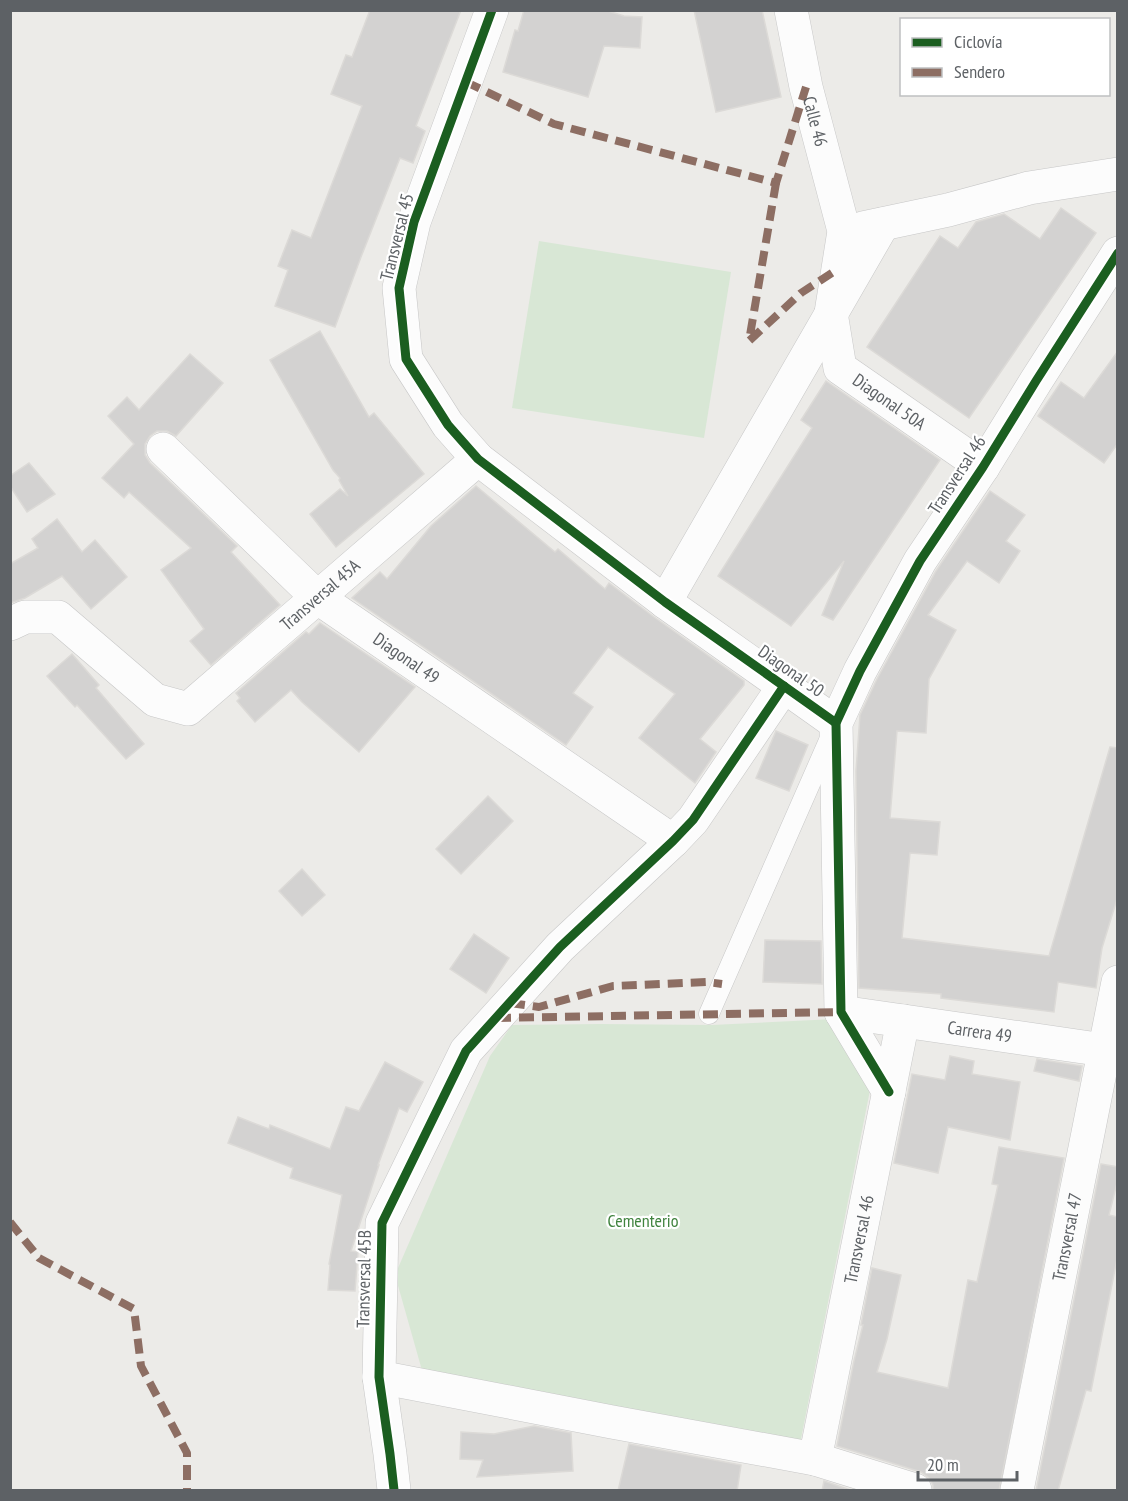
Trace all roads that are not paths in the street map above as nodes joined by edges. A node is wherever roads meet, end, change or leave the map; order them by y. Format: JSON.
{"nodes":[{"id":1,"x":492,"y":10,"type":"edge"},
{"id":2,"x":791,"y":10,"type":"edge"},
{"id":3,"x":1118,"y":174,"type":"edge"},
{"id":4,"x":884,"y":224,"type":"junction"},
{"id":5,"x":844,"y":231,"type":"junction"},
{"id":6,"x":1118,"y":253,"type":"edge"},
{"id":7,"x":831,"y":314,"type":"junction"},
{"id":8,"x":163,"y":449,"type":"dead end"},
{"id":9,"x":478,"y":459,"type":"junction"},
{"id":10,"x":983,"y":467,"type":"junction"},
{"id":11,"x":318,"y":598,"type":"junction"},
{"id":12,"x":665,"y":602,"type":"junction"},
{"id":13,"x":10,"y":624,"type":"edge"},
{"id":14,"x":784,"y":686,"type":"junction"},
{"id":15,"x":836,"y":723,"type":"junction"},
{"id":16,"x":673,"y":841,"type":"junction"},
{"id":17,"x":1118,"y":982,"type":"edge"},
{"id":18,"x":841,"y":1012,"type":"junction"},
{"id":19,"x":709,"y":1014,"type":"dead end"},
{"id":20,"x":903,"y":1021,"type":"junction"},
{"id":21,"x":1111,"y":1051,"type":"edge"},
{"id":22,"x":889,"y":1092,"type":"junction"},
{"id":23,"x":379,"y":1377,"type":"junction"},
{"id":24,"x":815,"y":1459,"type":"junction"},
{"id":25,"x":394,"y":1491,"type":"edge"},
{"id":26,"x":915,"y":1491,"type":"edge"},
{"id":27,"x":1017,"y":1491,"type":"edge"}],
"edges":[{"from":1,"to":9,"type":"street","name":"Transversal 45"},
{"from":2,"to":5,"type":"street","name":"Calle 46"},
{"from":3,"to":4,"type":"street"},
{"from":4,"to":5,"type":"street"},
{"from":4,"to":7,"type":"street"},
{"from":5,"to":7,"type":"street"},
{"from":6,"to":10,"type":"street","name":"Transversal 46"},
{"from":7,"to":10,"type":"street","name":"Diagonal 50A"},
{"from":7,"to":12,"type":"street"},
{"from":8,"to":11,"type":"street","name":"Diagonal 49"},
{"from":9,"to":11,"type":"street","name":"Transversal 45A"},
{"from":9,"to":12,"type":"street","name":"Diagonal 50"},
{"from":10,"to":15,"type":"street","name":"Transversal 46"},
{"from":11,"to":13,"type":"street","name":"Transversal 45A"},
{"from":11,"to":16,"type":"street","name":"Diagonal 49"},
{"from":12,"to":14,"type":"street","name":"Diagonal 50"},
{"from":14,"to":15,"type":"street","name":"Diagonal 50"},
{"from":14,"to":16,"type":"street","name":"Transversal 45B"},
{"from":15,"to":18,"type":"street"},
{"from":15,"to":19,"type":"lane"},
{"from":16,"to":23,"type":"street","name":"Transversal 45B"},
{"from":17,"to":21,"type":"street","name":"Transversal 47"},
{"from":18,"to":20,"type":"street","name":"Carrera 49"},
{"from":18,"to":22,"type":"street"},
{"from":20,"to":21,"type":"street","name":"Carrera 49"},
{"from":20,"to":22,"type":"street","name":"Transversal 46"},
{"from":21,"to":27,"type":"street","name":"Transversal 47"},
{"from":22,"to":24,"type":"street","name":"Transversal 46"},
{"from":23,"to":24,"type":"street"},
{"from":23,"to":25,"type":"street","name":"Transversal 45B"},
{"from":24,"to":26,"type":"street"}]}
